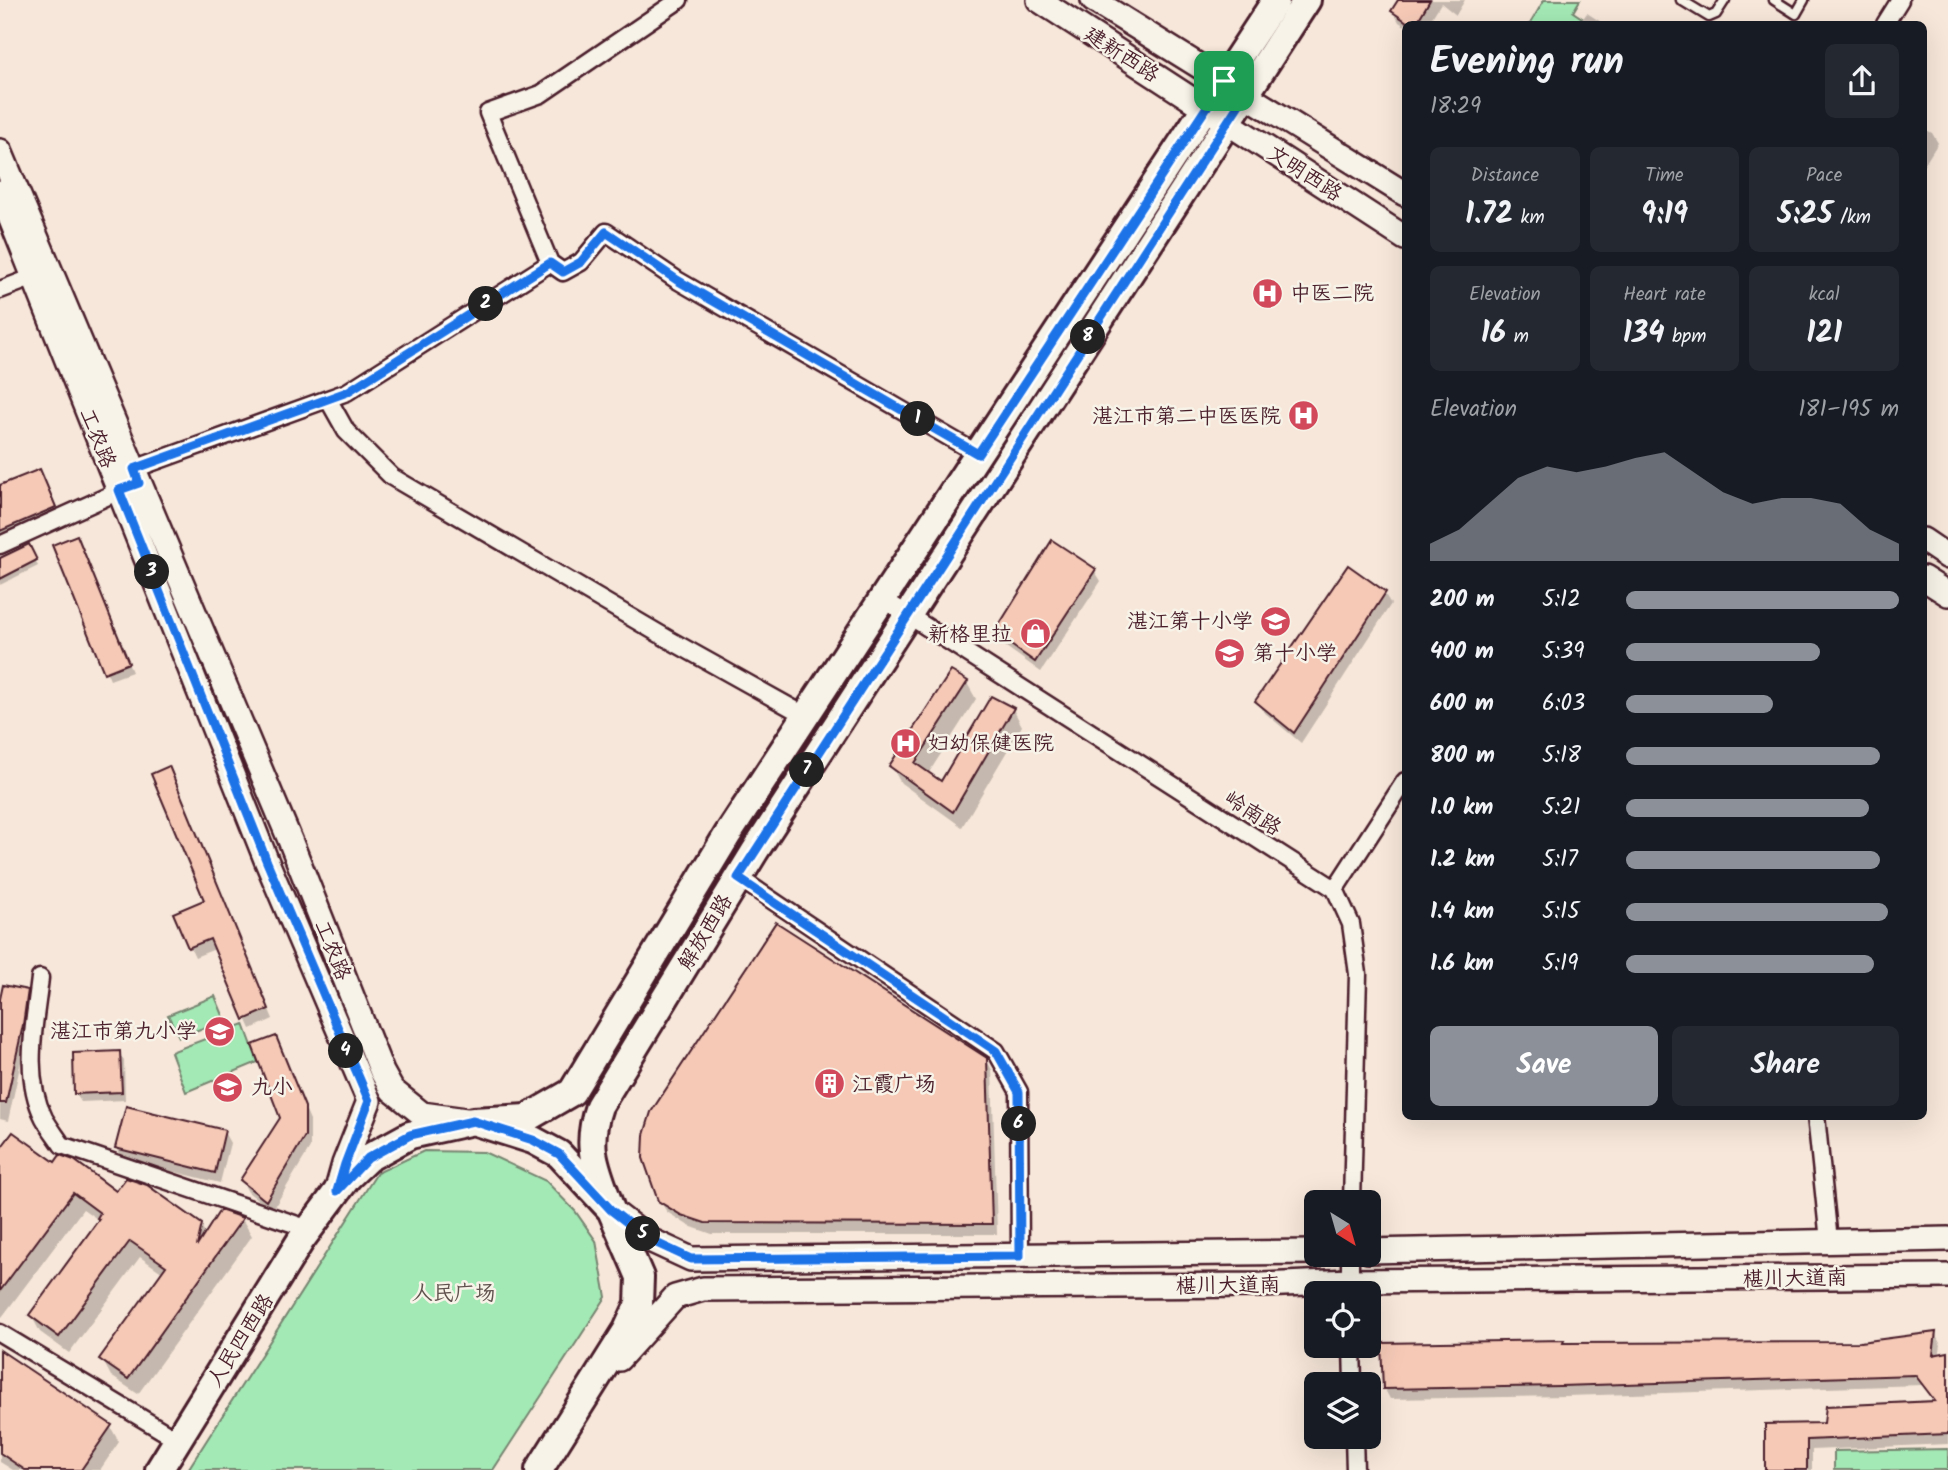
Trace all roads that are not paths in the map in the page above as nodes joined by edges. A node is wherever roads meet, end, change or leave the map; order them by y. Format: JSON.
{"nodes":[{"id":1,"x":679,"y":0,"type":"edge"},
{"id":2,"x":1039,"y":0,"type":"edge"},
{"id":3,"x":1093,"y":0,"type":"edge"},
{"id":4,"x":1276,"y":0,"type":"edge"},
{"id":5,"x":1307,"y":0,"type":"edge"},
{"id":6,"x":1681,"y":0,"type":"edge"},
{"id":7,"x":1725,"y":0,"type":"edge"},
{"id":8,"x":1774,"y":0,"type":"edge"},
{"id":9,"x":1804,"y":0,"type":"edge"},
{"id":10,"x":1900,"y":0,"type":"edge"},
{"id":11,"x":1887,"y":21,"type":"edge"},
{"id":12,"x":1234,"y":88,"type":"junction"},
{"id":13,"x":1216,"y":116,"type":"junction"},
{"id":14,"x":0,"y":151,"type":"edge"},
{"id":15,"x":0,"y":192,"type":"edge"},
{"id":16,"x":1402,"y":192,"type":"edge"},
{"id":17,"x":1402,"y":236,"type":"edge"},
{"id":18,"x":550,"y":263,"type":"junction"},
{"id":19,"x":34,"y":277,"type":"junction"},
{"id":20,"x":0,"y":290,"type":"edge"},
{"id":21,"x":328,"y":399,"type":"junction"},
{"id":22,"x":978,"y":454,"type":"junction"},
{"id":23,"x":131,"y":481,"type":"junction"},
{"id":24,"x":1927,"y":543,"type":"edge"},
{"id":25,"x":0,"y":545,"type":"edge"},
{"id":26,"x":1948,"y":557,"type":"edge"},
{"id":27,"x":1927,"y":581,"type":"edge"},
{"id":28,"x":1948,"y":594,"type":"edge"},
{"id":29,"x":883,"y":599,"type":"junction"},
{"id":30,"x":908,"y":614,"type":"junction"},
{"id":31,"x":806,"y":716,"type":"junction"},
{"id":32,"x":1402,"y":785,"type":"edge"},
{"id":33,"x":738,"y":878,"type":"junction"},
{"id":34,"x":1335,"y":889,"type":"junction"},
{"id":35,"x":40,"y":978,"type":"dead end"},
{"id":36,"x":1816,"y":1120,"type":"edge"},
{"id":37,"x":473,"y":1121,"type":"junction"},
{"id":38,"x":1352,"y":1190,"type":"edge"},
{"id":39,"x":323,"y":1210,"type":"junction"},
{"id":40,"x":611,"y":1210,"type":"junction"},
{"id":41,"x":1948,"y":1239,"type":"edge"},
{"id":42,"x":1829,"y":1241,"type":"junction"},
{"id":43,"x":1381,"y":1251,"type":"edge"},
{"id":44,"x":1304,"y":1252,"type":"edge"},
{"id":45,"x":1020,"y":1256,"type":"junction"},
{"id":46,"x":1948,"y":1276,"type":"edge"},
{"id":47,"x":1304,"y":1286,"type":"edge"},
{"id":48,"x":1381,"y":1286,"type":"edge"},
{"id":49,"x":0,"y":1333,"type":"edge"},
{"id":50,"x":594,"y":1391,"type":"joint"},
{"id":51,"x":178,"y":1440,"type":"junction"},
{"id":52,"x":1354,"y":1449,"type":"edge"},
{"id":53,"x":546,"y":1460,"type":"edge"},
{"id":54,"x":159,"y":1470,"type":"edge"},
{"id":55,"x":1355,"y":1470,"type":"edge"}],
"edges":[{"from":1,"to":18,"type":"street"},
{"from":2,"to":13,"type":"street","name":"建新西路"},
{"from":3,"to":12,"type":"street","name":"建新西路"},
{"from":4,"to":12,"type":"main road","name":"解放西路"},
{"from":5,"to":12,"type":"main road","name":"解放西路"},
{"from":6,"to":7,"type":"lane"},
{"from":8,"to":9,"type":"lane"},
{"from":10,"to":11,"type":"street"},
{"from":12,"to":13,"type":"main road","name":"解放西路"},
{"from":12,"to":16,"type":"street","name":"文明西路"},
{"from":13,"to":17,"type":"street","name":"文明西路"},
{"from":13,"to":22,"type":"main road","name":"解放西路"},
{"from":13,"to":30,"type":"main road","name":"解放西路"},
{"from":14,"to":23,"type":"street","name":"工农路"},
{"from":15,"to":19,"type":"street","name":"工农路"},
{"from":18,"to":21,"type":"street"},
{"from":18,"to":22,"type":"street"},
{"from":19,"to":20,"type":"street"},
{"from":19,"to":23,"type":"street","name":"工农路"},
{"from":21,"to":23,"type":"street"},
{"from":21,"to":31,"type":"street"},
{"from":22,"to":29,"type":"main road","name":"解放西路"},
{"from":23,"to":25,"type":"street"},
{"from":23,"to":37,"type":"street","name":"工农路"},
{"from":23,"to":39,"type":"street","name":"工农路"},
{"from":24,"to":26,"type":"street"},
{"from":27,"to":28,"type":"street"},
{"from":29,"to":30,"type":"street","name":"岭南路"},
{"from":29,"to":31,"type":"main road","name":"解放西路"},
{"from":30,"to":33,"type":"main road","name":"解放西路"},
{"from":30,"to":34,"type":"street","name":"岭南路"},
{"from":31,"to":37,"type":"main road","name":"解放西路"},
{"from":32,"to":34,"type":"street"},
{"from":33,"to":40,"type":"main road","name":"解放西路"},
{"from":33,"to":45,"type":"street"},
{"from":34,"to":38,"type":"street"},
{"from":35,"to":39,"type":"street"},
{"from":36,"to":42,"type":"street"},
{"from":37,"to":39,"type":"main road","name":"解放西路"},
{"from":37,"to":40,"type":"main road"},
{"from":39,"to":51,"type":"main road","name":"人民四西路"},
{"from":40,"to":45,"type":"street","name":"椹川大道南"},
{"from":40,"to":53,"type":"main road"},
{"from":41,"to":42,"type":"street","name":"椹川大道南"},
{"from":42,"to":43,"type":"street","name":"椹川大道南"},
{"from":44,"to":45,"type":"street","name":"椹川大道南"},
{"from":46,"to":48,"type":"street","name":"椹川大道南"},
{"from":47,"to":50,"type":"street","name":"椹川大道南"},
{"from":49,"to":51,"type":"street"},
{"from":50,"to":53,"type":"street"},
{"from":51,"to":54,"type":"main road","name":"人民四西路"},
{"from":52,"to":55,"type":"street"}]}
